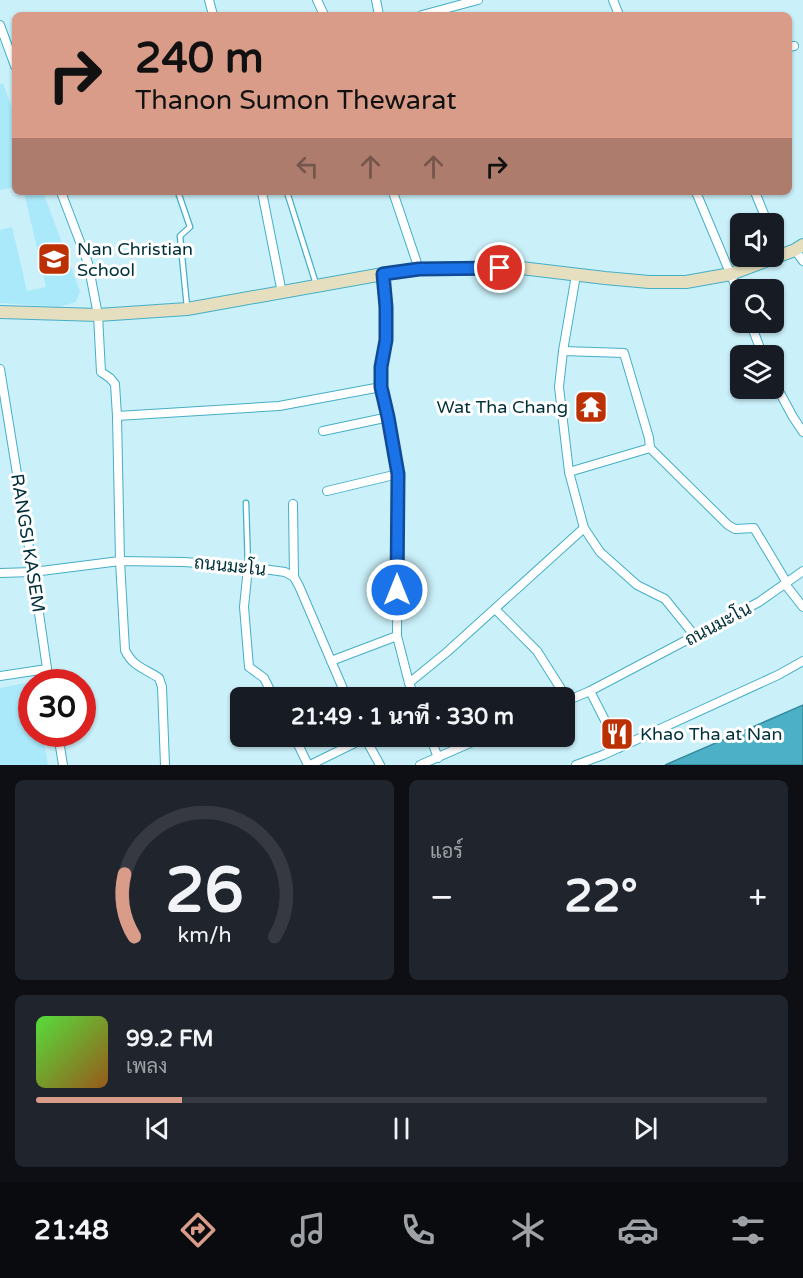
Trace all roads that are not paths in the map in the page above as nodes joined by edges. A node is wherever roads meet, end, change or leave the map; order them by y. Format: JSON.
{"nodes":[{"id":1,"x":478,"y":0,"type":"edge"},
{"id":2,"x":433,"y":12,"type":"edge"},
{"id":3,"x":0,"y":25,"type":"edge"},
{"id":4,"x":12,"y":58,"type":"edge"},
{"id":5,"x":63,"y":195,"type":"edge"},
{"id":6,"x":179,"y":195,"type":"edge"},
{"id":7,"x":263,"y":195,"type":"edge"},
{"id":8,"x":288,"y":195,"type":"edge"},
{"id":9,"x":394,"y":195,"type":"edge"},
{"id":10,"x":697,"y":195,"type":"edge"},
{"id":11,"x":756,"y":195,"type":"edge"},
{"id":12,"x":764,"y":213,"type":"edge"},
{"id":13,"x":799,"y":248,"type":"edge"},
{"id":14,"x":784,"y":254,"type":"edge"},
{"id":15,"x":803,"y":261,"type":"edge"},
{"id":16,"x":750,"y":267,"type":"edge"},
{"id":17,"x":419,"y":269,"type":"junction"},
{"id":18,"x":383,"y":274,"type":"junction"},
{"id":19,"x":576,"y":274,"type":"junction"},
{"id":20,"x":731,"y":274,"type":"junction"},
{"id":21,"x":733,"y":279,"type":"edge"},
{"id":22,"x":317,"y":287,"type":"junction"},
{"id":23,"x":282,"y":293,"type":"junction"},
{"id":24,"x":187,"y":309,"type":"junction"},
{"id":25,"x":0,"y":312,"type":"edge"},
{"id":26,"x":98,"y":315,"type":"junction"},
{"id":27,"x":562,"y":351,"type":"junction"},
{"id":28,"x":0,"y":369,"type":"edge"},
{"id":29,"x":381,"y":387,"type":"junction"},
{"id":30,"x":783,"y":399,"type":"edge"},
{"id":31,"x":117,"y":416,"type":"junction"},
{"id":32,"x":388,"y":417,"type":"junction"},
{"id":33,"x":323,"y":431,"type":"dead end"},
{"id":34,"x":803,"y":432,"type":"edge"},
{"id":35,"x":650,"y":447,"type":"junction"},
{"id":36,"x":570,"y":472,"type":"junction"},
{"id":37,"x":398,"y":474,"type":"junction"},
{"id":38,"x":327,"y":491,"type":"dead end"},
{"id":39,"x":246,"y":503,"type":"dead end"},
{"id":40,"x":293,"y":504,"type":"dead end"},
{"id":41,"x":585,"y":528,"type":"junction"},
{"id":42,"x":120,"y":561,"type":"junction"},
{"id":43,"x":248,"y":567,"type":"junction"},
{"id":44,"x":803,"y":571,"type":"edge"},
{"id":45,"x":33,"y":572,"type":"junction"},
{"id":46,"x":0,"y":573,"type":"edge"},
{"id":47,"x":294,"y":577,"type":"junction"},
{"id":48,"x":786,"y":583,"type":"junction"},
{"id":49,"x":803,"y":608,"type":"edge"},
{"id":50,"x":495,"y":609,"type":"junction"},
{"id":51,"x":397,"y":636,"type":"junction"},
{"id":52,"x":695,"y":636,"type":"junction"},
{"id":53,"x":331,"y":661,"type":"junction"},
{"id":54,"x":803,"y":661,"type":"edge"},
{"id":55,"x":47,"y":669,"type":"edge"},
{"id":56,"x":18,"y":673,"type":"edge"},
{"id":57,"x":0,"y":676,"type":"edge"},
{"id":58,"x":409,"y":683,"type":"junction"},
{"id":59,"x":268,"y":687,"type":"edge"},
{"id":60,"x":342,"y":687,"type":"edge"},
{"id":61,"x":411,"y":687,"type":"edge"},
{"id":62,"x":558,"y":687,"type":"edge"},
{"id":63,"x":590,"y":690,"type":"junction"},
{"id":64,"x":575,"y":697,"type":"edge"},
{"id":65,"x":60,"y":747,"type":"edge"},
{"id":66,"x":300,"y":747,"type":"edge"},
{"id":67,"x":345,"y":747,"type":"edge"},
{"id":68,"x":370,"y":747,"type":"edge"},
{"id":69,"x":434,"y":747,"type":"edge"},
{"id":70,"x":462,"y":747,"type":"edge"},
{"id":71,"x":619,"y":748,"type":"junction"},
{"id":72,"x":438,"y":758,"type":"junction"},
{"id":73,"x":63,"y":765,"type":"edge"},
{"id":74,"x":165,"y":765,"type":"edge"},
{"id":75,"x":309,"y":765,"type":"edge"},
{"id":76,"x":380,"y":765,"type":"edge"},
{"id":77,"x":420,"y":765,"type":"edge"},
{"id":78,"x":576,"y":765,"type":"edge"}],
"edges":[{"from":1,"to":2,"type":"street"},
{"from":3,"to":4,"type":"street"},
{"from":5,"to":26,"type":"street"},
{"from":6,"to":24,"type":"lane"},
{"from":7,"to":23,"type":"street"},
{"from":8,"to":22,"type":"lane"},
{"from":9,"to":17,"type":"street"},
{"from":10,"to":20,"type":"street"},
{"from":11,"to":12,"type":"street"},
{"from":13,"to":14,"type":"street"},
{"from":13,"to":15,"type":"street"},
{"from":16,"to":20,"type":"street"},
{"from":17,"to":18,"type":"street"},
{"from":17,"to":19,"type":"street"},
{"from":18,"to":22,"type":"street"},
{"from":18,"to":29,"type":"street"},
{"from":19,"to":20,"type":"street"},
{"from":19,"to":27,"type":"street"},
{"from":20,"to":21,"type":"street"},
{"from":22,"to":23,"type":"street"},
{"from":23,"to":24,"type":"street"},
{"from":24,"to":26,"type":"street"},
{"from":25,"to":26,"type":"street"},
{"from":26,"to":31,"type":"street"},
{"from":27,"to":35,"type":"street"},
{"from":27,"to":36,"type":"street"},
{"from":28,"to":45,"type":"street","name":"RANGSI KASEM"},
{"from":29,"to":31,"type":"street"},
{"from":29,"to":32,"type":"street"},
{"from":30,"to":34,"type":"street"},
{"from":31,"to":42,"type":"street"},
{"from":32,"to":33,"type":"street"},
{"from":32,"to":37,"type":"street"},
{"from":35,"to":36,"type":"street"},
{"from":35,"to":48,"type":"street"},
{"from":36,"to":41,"type":"street"},
{"from":37,"to":38,"type":"street"},
{"from":37,"to":51,"type":"street"},
{"from":39,"to":43,"type":"lane"},
{"from":40,"to":47,"type":"street"},
{"from":41,"to":50,"type":"street"},
{"from":41,"to":52,"type":"street"},
{"from":42,"to":43,"type":"street","name":"ถนนมะโน"},
{"from":42,"to":45,"type":"street","name":"ถนนมะโน"},
{"from":42,"to":74,"type":"street"},
{"from":43,"to":47,"type":"street","name":"ถนนมะโน"},
{"from":43,"to":59,"type":"street"},
{"from":44,"to":48,"type":"street","name":"ถนนมะโน"},
{"from":45,"to":46,"type":"street","name":"ถนนมะโน"},
{"from":45,"to":55,"type":"street","name":"RANGSI KASEM"},
{"from":47,"to":53,"type":"street"},
{"from":48,"to":49,"type":"street"},
{"from":48,"to":52,"type":"street","name":"ถนนมะโน"},
{"from":50,"to":58,"type":"street"},
{"from":50,"to":62,"type":"street"},
{"from":51,"to":53,"type":"street"},
{"from":51,"to":58,"type":"street"},
{"from":52,"to":63,"type":"street","name":"ถนนมะโน"},
{"from":53,"to":60,"type":"street"},
{"from":54,"to":71,"type":"street"},
{"from":56,"to":57,"type":"street"},
{"from":58,"to":61,"type":"street"},
{"from":63,"to":64,"type":"street","name":"ถนนมะโน"},
{"from":63,"to":71,"type":"street"},
{"from":65,"to":73,"type":"street"},
{"from":66,"to":75,"type":"street"},
{"from":67,"to":75,"type":"street"},
{"from":68,"to":76,"type":"street"},
{"from":69,"to":72,"type":"street"},
{"from":70,"to":72,"type":"street"},
{"from":71,"to":78,"type":"street"},
{"from":72,"to":77,"type":"street"}]}
